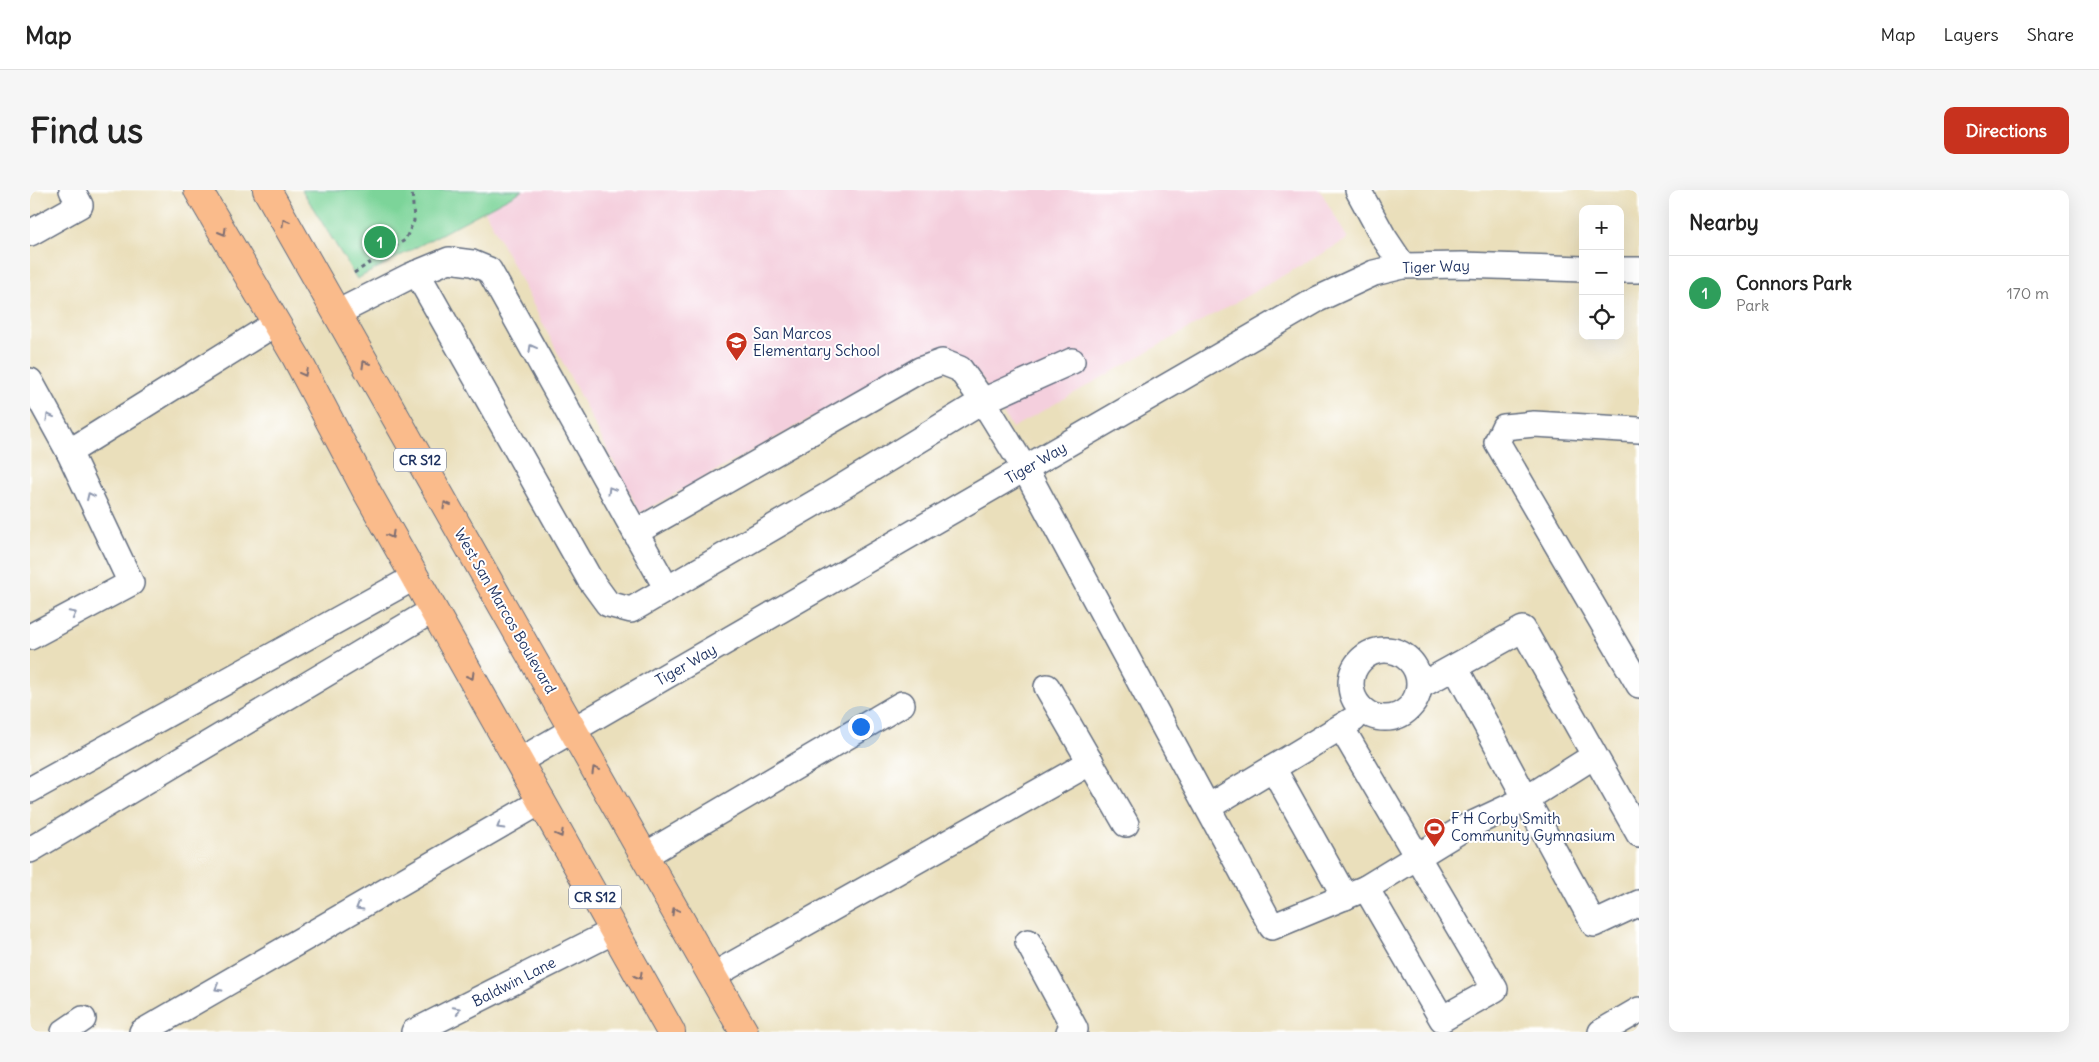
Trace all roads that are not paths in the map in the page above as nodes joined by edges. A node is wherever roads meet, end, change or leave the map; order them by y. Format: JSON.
{"nodes":[{"id":1,"x":72,"y":190,"type":"edge"},
{"id":2,"x":198,"y":190,"type":"edge"},
{"id":3,"x":267,"y":190,"type":"edge"},
{"id":4,"x":1358,"y":190,"type":"edge"},
{"id":5,"x":30,"y":233,"type":"edge"},
{"id":6,"x":1403,"y":266,"type":"junction"},
{"id":7,"x":1579,"y":269,"type":"edge"},
{"id":8,"x":1624,"y":270,"type":"edge"},
{"id":9,"x":1639,"y":270,"type":"edge"},
{"id":10,"x":417,"y":273,"type":"junction"},
{"id":11,"x":337,"y":314,"type":"junction"},
{"id":12,"x":276,"y":323,"type":"junction"},
{"id":13,"x":1072,"y":361,"type":"dead end"},
{"id":14,"x":30,"y":381,"type":"edge"},
{"id":15,"x":984,"y":400,"type":"junction"},
{"id":16,"x":1639,"y":430,"type":"edge"},
{"id":17,"x":69,"y":452,"type":"junction"},
{"id":18,"x":1025,"y":469,"type":"junction"},
{"id":19,"x":636,"y":532,"type":"junction"},
{"id":20,"x":414,"y":576,"type":"junction"},
{"id":21,"x":667,"y":589,"type":"junction"},
{"id":22,"x":433,"y":610,"type":"junction"},
{"id":23,"x":30,"y":637,"type":"edge"},
{"id":24,"x":1455,"y":667,"type":"junction"},
{"id":25,"x":1639,"y":685,"type":"edge"},
{"id":26,"x":1420,"y":686,"type":"junction"},
{"id":27,"x":1048,"y":687,"type":"dead end"},
{"id":28,"x":902,"y":704,"type":"dead end"},
{"id":29,"x":1365,"y":712,"type":"junction"},
{"id":30,"x":1341,"y":727,"type":"junction"},
{"id":31,"x":573,"y":730,"type":"junction"},
{"id":32,"x":1594,"y":756,"type":"junction"},
{"id":33,"x":519,"y":760,"type":"junction"},
{"id":34,"x":1091,"y":762,"type":"junction"},
{"id":35,"x":1273,"y":768,"type":"junction"},
{"id":36,"x":30,"y":790,"type":"edge"},
{"id":37,"x":1526,"y":799,"type":"junction"},
{"id":38,"x":542,"y":801,"type":"junction"},
{"id":39,"x":1208,"y":807,"type":"junction"},
{"id":40,"x":1126,"y":824,"type":"dead end"},
{"id":41,"x":1639,"y":834,"type":"edge"},
{"id":42,"x":30,"y":850,"type":"edge"},
{"id":43,"x":644,"y":856,"type":"junction"},
{"id":44,"x":1417,"y":857,"type":"junction"},
{"id":45,"x":1356,"y":892,"type":"junction"},
{"id":46,"x":1639,"y":903,"type":"edge"},
{"id":47,"x":614,"y":931,"type":"junction"},
{"id":48,"x":1028,"y":942,"type":"dead end"},
{"id":49,"x":712,"y":976,"type":"junction"},
{"id":50,"x":1639,"y":1010,"type":"edge"},
{"id":51,"x":1074,"y":1031,"type":"edge"},
{"id":52,"x":142,"y":1032,"type":"edge"},
{"id":53,"x":414,"y":1032,"type":"edge"},
{"id":54,"x":671,"y":1032,"type":"edge"},
{"id":55,"x":744,"y":1032,"type":"edge"},
{"id":56,"x":1601,"y":1032,"type":"edge"}],
"edges":[{"from":1,"to":5,"type":"street"},
{"from":2,"to":12,"type":"main road","number":"CR S12","one_way":true},
{"from":11,"to":3,"type":"main road","name":"West San Marcos Boulevard","number":"CR S12","one_way":true},
{"from":4,"to":6,"type":"street"},
{"from":6,"to":7,"type":"street","name":"Tiger Way"},
{"from":6,"to":18,"type":"street","name":"Tiger Way"},
{"from":8,"to":9,"type":"street"},
{"from":10,"to":11,"type":"street"},
{"from":19,"to":10,"type":"street","one_way":true},
{"from":10,"to":21,"type":"street"},
{"from":31,"to":11,"type":"main road","name":"West San Marcos Boulevard","number":"CR S12","one_way":true},
{"from":12,"to":17,"type":"street"},
{"from":12,"to":20,"type":"main road","number":"CR S12","one_way":true},
{"from":13,"to":15,"type":"street"},
{"from":17,"to":14,"type":"street","one_way":true},
{"from":15,"to":18,"type":"street"},
{"from":15,"to":19,"type":"street"},
{"from":15,"to":21,"type":"street"},
{"from":16,"to":25,"type":"street"},
{"from":23,"to":17,"type":"street","one_way":true},
{"from":18,"to":31,"type":"street","name":"Tiger Way"},
{"from":18,"to":39,"type":"street"},
{"from":19,"to":21,"type":"street"},
{"from":20,"to":22,"type":"main road","number":"CR S12"},
{"from":20,"to":36,"type":"street"},
{"from":22,"to":33,"type":"main road","number":"CR S12","one_way":true},
{"from":22,"to":42,"type":"street"},
{"from":24,"to":26,"type":"street"},
{"from":24,"to":32,"type":"street"},
{"from":24,"to":37,"type":"street"},
{"from":26,"to":29,"type":"street"},
{"from":26,"to":29,"type":"street"},
{"from":27,"to":34,"type":"street"},
{"from":28,"to":43,"type":"street"},
{"from":29,"to":30,"type":"street"},
{"from":30,"to":35,"type":"street"},
{"from":30,"to":44,"type":"street"},
{"from":31,"to":33,"type":"street","name":"Tiger Way"},
{"from":43,"to":31,"type":"main road","name":"West San Marcos Boulevard","number":"CR S12","one_way":true},
{"from":32,"to":37,"type":"street"},
{"from":32,"to":41,"type":"street"},
{"from":33,"to":38,"type":"main road","number":"CR S12"},
{"from":34,"to":40,"type":"street"},
{"from":34,"to":49,"type":"street"},
{"from":35,"to":39,"type":"street"},
{"from":35,"to":45,"type":"street"},
{"from":37,"to":44,"type":"street"},
{"from":37,"to":46,"type":"street"},
{"from":38,"to":47,"type":"main road","number":"CR S12","one_way":true},
{"from":38,"to":52,"type":"street","one_way":true},
{"from":39,"to":45,"type":"street"},
{"from":49,"to":43,"type":"main road","name":"West San Marcos Boulevard","number":"CR S12","one_way":true},
{"from":44,"to":45,"type":"street"},
{"from":44,"to":45,"type":"street"},
{"from":53,"to":47,"type":"street","name":"Baldwin Lane","one_way":true},
{"from":47,"to":54,"type":"main road","number":"CR S12","one_way":true},
{"from":48,"to":51,"type":"street"},
{"from":49,"to":55,"type":"main road","name":"West San Marcos Boulevard","number":"CR S12"},
{"from":50,"to":56,"type":"street"}]}
